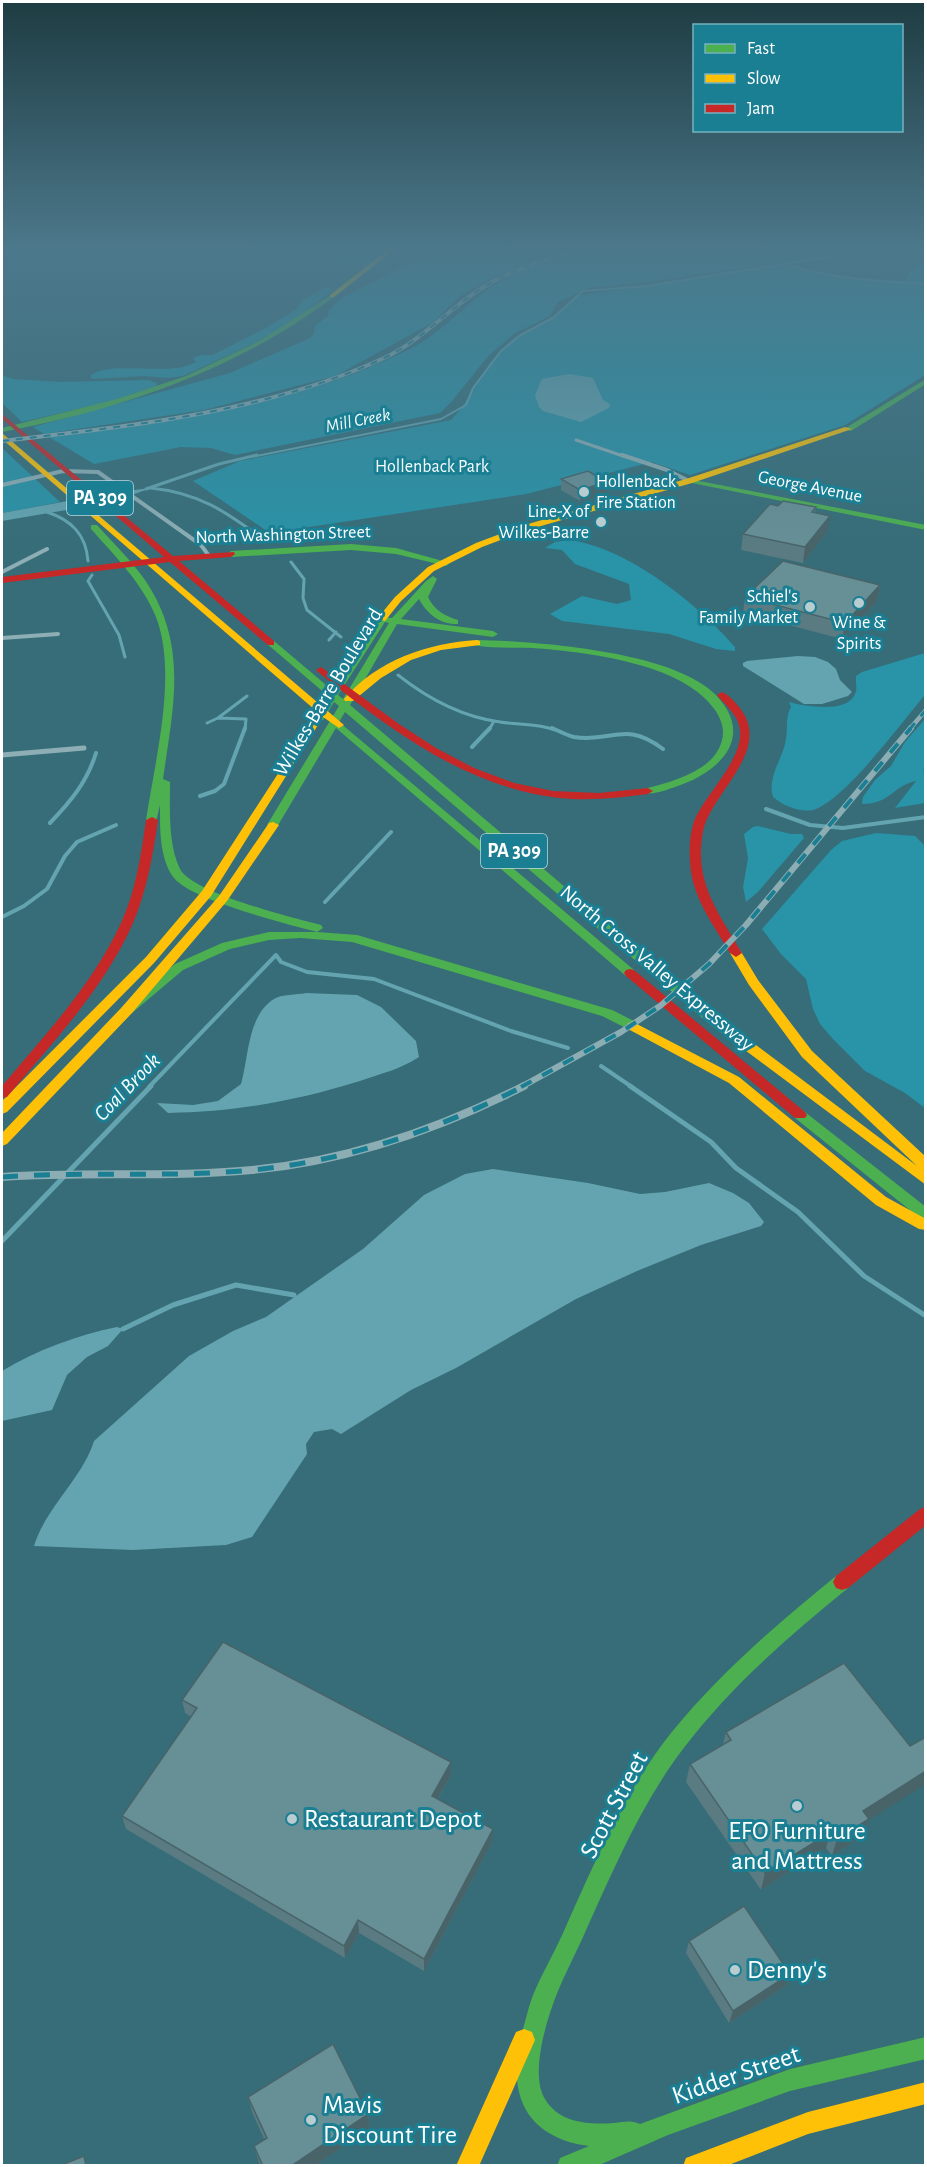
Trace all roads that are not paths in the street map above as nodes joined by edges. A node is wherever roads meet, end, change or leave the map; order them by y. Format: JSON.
{"nodes":[{"id":1,"x":251,"y":348,"type":"edge"},
{"id":2,"x":926,"y":381,"type":"edge"},
{"id":3,"x":3,"y":420,"type":"edge"},
{"id":4,"x":2,"y":435,"type":"edge"},
{"id":5,"x":576,"y":440,"type":"dead end"},
{"id":6,"x":35,"y":465,"type":"junction"},
{"id":7,"x":689,"y":481,"type":"junction"},
{"id":8,"x":2,"y":485,"type":"edge"},
{"id":9,"x":926,"y":528,"type":"edge"},
{"id":10,"x":47,"y":549,"type":"dead end"},
{"id":11,"x":209,"y":556,"type":"junction"},
{"id":12,"x":446,"y":563,"type":"junction"},
{"id":13,"x":2,"y":572,"type":"edge"},
{"id":14,"x":2,"y":580,"type":"edge"},
{"id":15,"x":429,"y":583,"type":"junction"},
{"id":16,"x":390,"y":621,"type":"junction"},
{"id":17,"x":58,"y":634,"type":"dead end"},
{"id":18,"x":2,"y":638,"type":"edge"},
{"id":19,"x":513,"y":642,"type":"junction"},
{"id":20,"x":586,"y":647,"type":"junction"},
{"id":21,"x":308,"y":667,"type":"junction"},
{"id":22,"x":349,"y":699,"type":"junction"},
{"id":23,"x":165,"y":720,"type":"junction"},
{"id":24,"x":84,"y":748,"type":"dead end"},
{"id":25,"x":2,"y":755,"type":"edge"},
{"id":26,"x":207,"y":893,"type":"junction"},
{"id":27,"x":223,"y":898,"type":"junction"},
{"id":28,"x":353,"y":938,"type":"junction"},
{"id":29,"x":127,"y":1010,"type":"junction"},
{"id":30,"x":2,"y":1094,"type":"edge"},
{"id":31,"x":2,"y":1109,"type":"edge"},
{"id":32,"x":2,"y":1141,"type":"edge"},
{"id":33,"x":926,"y":1166,"type":"edge"},
{"id":34,"x":926,"y":1180,"type":"edge"},
{"id":35,"x":926,"y":1215,"type":"edge"},
{"id":36,"x":926,"y":1226,"type":"edge"},
{"id":37,"x":926,"y":1514,"type":"edge"},
{"id":38,"x":542,"y":2003,"type":"junction"},
{"id":39,"x":926,"y":2048,"type":"edge"},
{"id":40,"x":926,"y":2093,"type":"edge"},
{"id":41,"x":667,"y":2124,"type":"junction"},
{"id":42,"x":467,"y":2166,"type":"edge"},
{"id":43,"x":568,"y":2166,"type":"edge"},
{"id":44,"x":694,"y":2166,"type":"edge"}],
"edges":[{"from":1,"to":3,"type":"main road"},
{"from":2,"to":7,"type":"main road"},
{"from":3,"to":21,"type":"main road","number":"PA 309"},
{"from":4,"to":6,"type":"main road","number":"PA 309"},
{"from":5,"to":7,"type":"street"},
{"from":6,"to":23,"type":"main road"},
{"from":6,"to":35,"type":"main road","name":"North Cross Valley Expressway","number":"PA 309"},
{"from":7,"to":9,"type":"main road","name":"George Avenue"},
{"from":7,"to":12,"type":"main road"},
{"from":8,"to":11,"type":"street"},
{"from":10,"to":13,"type":"street"},
{"from":11,"to":12,"type":"main road","name":"North Washington Street"},
{"from":11,"to":14,"type":"main road","name":"North Washington Street"},
{"from":12,"to":15,"type":"main road","name":"Wilkes-Barre Boulevard"},
{"from":12,"to":16,"type":"main road","name":"Wilkes-Barre Boulevard"},
{"from":15,"to":16,"type":"main road","name":"Wilkes-Barre Boulevard"},
{"from":15,"to":20,"type":"main road"},
{"from":16,"to":19,"type":"main road"},
{"from":16,"to":20,"type":"main road"},
{"from":16,"to":22,"type":"main road","name":"Wilkes-Barre Boulevard"},
{"from":16,"to":26,"type":"main road","name":"Wilkes-Barre Boulevard"},
{"from":17,"to":18,"type":"street"},
{"from":19,"to":21,"type":"main road"},
{"from":19,"to":22,"type":"main road"},
{"from":20,"to":33,"type":"main road"},
{"from":21,"to":34,"type":"main road","name":"North Cross Valley Expressway","number":"PA 309"},
{"from":22,"to":27,"type":"main road","name":"Wilkes-Barre Boulevard"},
{"from":23,"to":26,"type":"main road"},
{"from":23,"to":30,"type":"main road"},
{"from":24,"to":25,"type":"street"},
{"from":26,"to":27,"type":"main road"},
{"from":26,"to":31,"type":"main road","name":"Wilkes-Barre Boulevard"},
{"from":27,"to":28,"type":"main road"},
{"from":27,"to":29,"type":"main road","name":"Wilkes-Barre Boulevard"},
{"from":28,"to":29,"type":"main road"},
{"from":28,"to":36,"type":"main road"},
{"from":29,"to":32,"type":"main road","name":"Wilkes-Barre Boulevard"},
{"from":37,"to":38,"type":"main road","name":"Scott Street"},
{"from":38,"to":41,"type":"main road"},
{"from":38,"to":42,"type":"main road","name":"Scott Street"},
{"from":39,"to":41,"type":"main road","name":"Kidder Street"},
{"from":40,"to":44,"type":"main road"},
{"from":41,"to":43,"type":"main road","name":"Kidder Street"}]}
